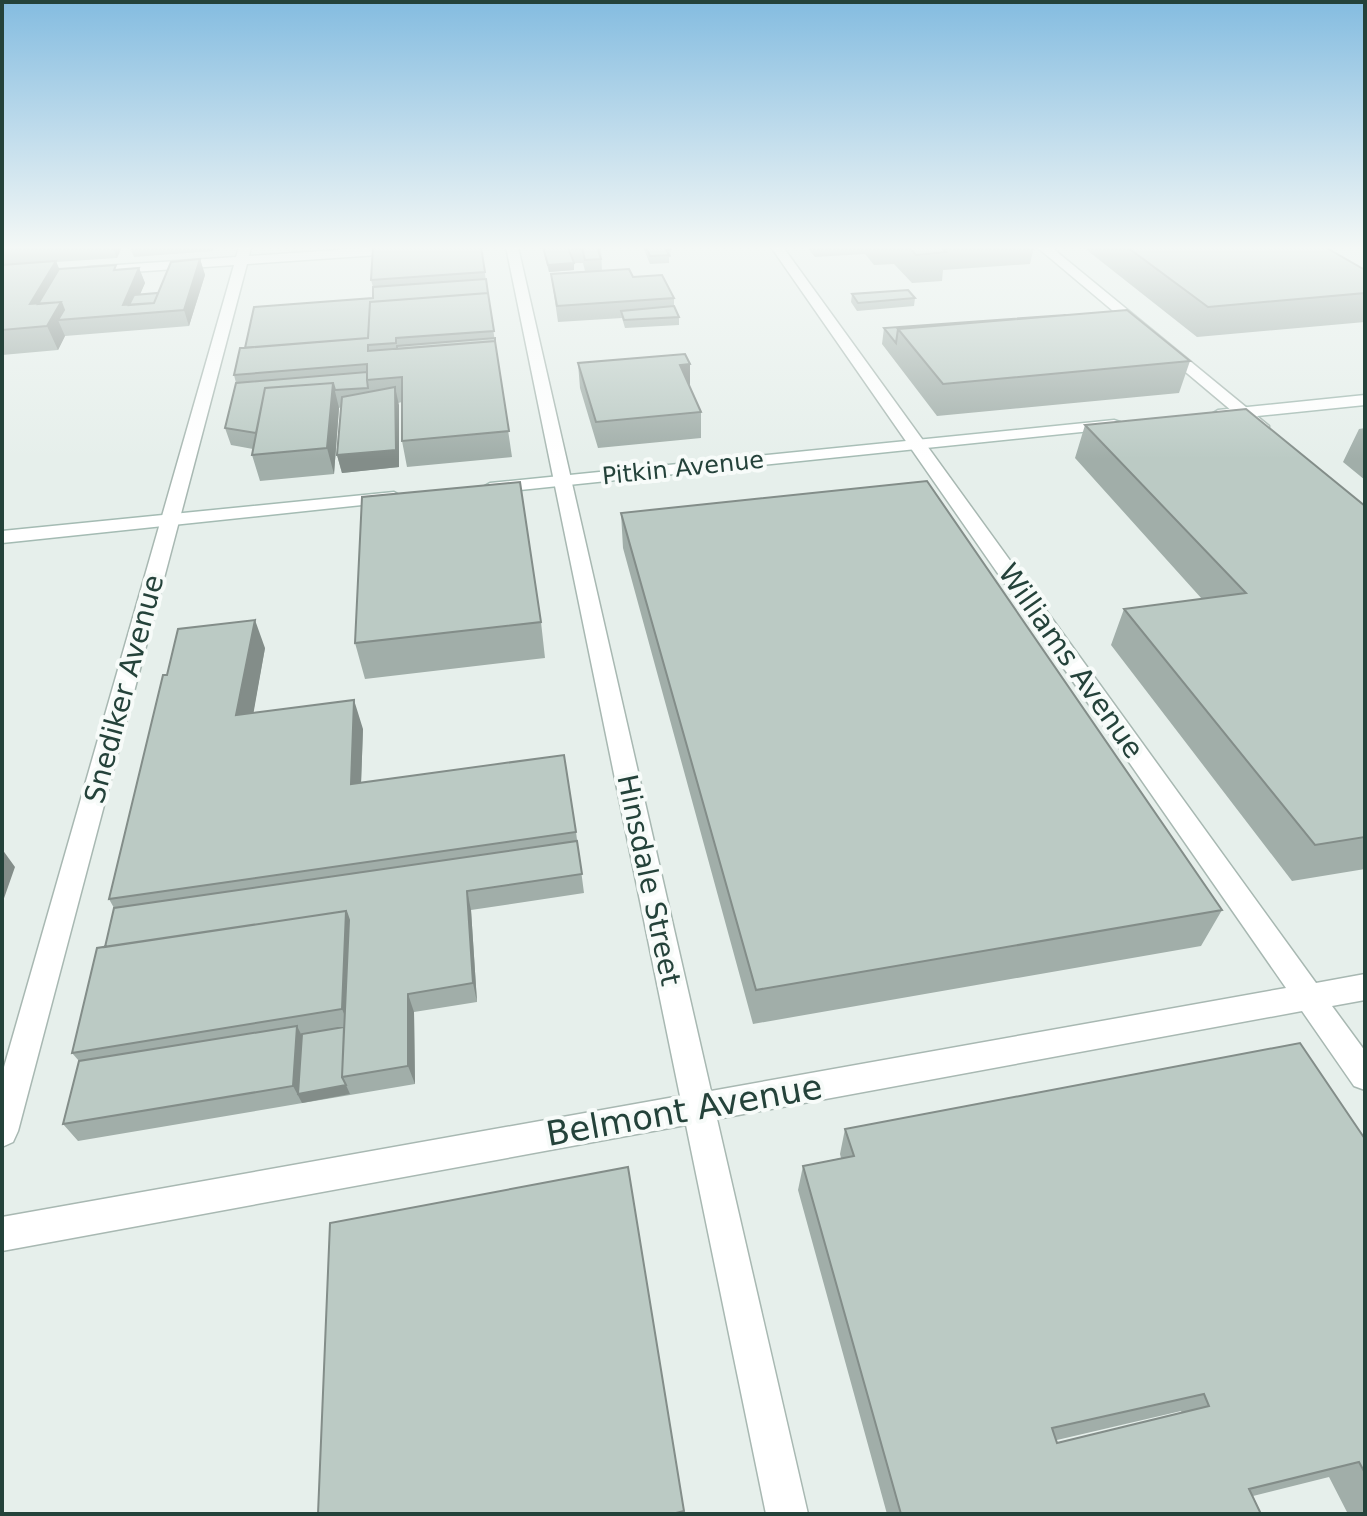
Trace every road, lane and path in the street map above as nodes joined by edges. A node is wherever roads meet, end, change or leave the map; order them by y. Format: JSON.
{"nodes":[{"id":1,"x":225,"y":318,"type":"edge"},
{"id":2,"x":527,"y":318,"type":"edge"},
{"id":3,"x":827,"y":318,"type":"edge"},
{"id":4,"x":1128,"y":318,"type":"edge"},
{"id":5,"x":1365,"y":400,"type":"edge"},
{"id":6,"x":1242,"y":412,"type":"junction"},
{"id":7,"x":1196,"y":417,"type":"edge"},
{"id":8,"x":1136,"y":423,"type":"edge"},
{"id":9,"x":1274,"y":439,"type":"edge"},
{"id":10,"x":918,"y":445,"type":"junction"},
{"id":11,"x":562,"y":480,"type":"junction"},
{"id":12,"x":466,"y":490,"type":"edge"},
{"id":13,"x":420,"y":495,"type":"edge"},
{"id":14,"x":170,"y":519,"type":"junction"},
{"id":15,"x":2,"y":537,"type":"edge"},
{"id":16,"x":1365,"y":987,"type":"edge"},
{"id":17,"x":1309,"y":997,"type":"junction"},
{"id":18,"x":1365,"y":1076,"type":"edge"},
{"id":19,"x":698,"y":1107,"type":"junction"},
{"id":20,"x":2,"y":1131,"type":"edge"},
{"id":21,"x":2,"y":1234,"type":"edge"},
{"id":22,"x":787,"y":1514,"type":"edge"}],
"edges":[{"from":1,"to":14,"type":"street","name":"Snediker Avenue"},
{"from":2,"to":11,"type":"street","name":"Hinsdale Street"},
{"from":3,"to":10,"type":"street","name":"Williams Avenue"},
{"from":4,"to":6,"type":"street"},
{"from":5,"to":6,"type":"street"},
{"from":6,"to":7,"type":"street"},
{"from":6,"to":9,"type":"street"},
{"from":8,"to":10,"type":"street","name":"Pitkin Avenue"},
{"from":10,"to":11,"type":"street","name":"Pitkin Avenue"},
{"from":10,"to":17,"type":"street","name":"Williams Avenue"},
{"from":11,"to":12,"type":"street","name":"Pitkin Avenue"},
{"from":11,"to":19,"type":"street","name":"Hinsdale Street"},
{"from":13,"to":14,"type":"street"},
{"from":14,"to":15,"type":"street"},
{"from":14,"to":20,"type":"street","name":"Snediker Avenue"},
{"from":16,"to":17,"type":"street","name":"Belmont Avenue"},
{"from":17,"to":18,"type":"street","name":"Williams Avenue"},
{"from":17,"to":19,"type":"street","name":"Belmont Avenue"},
{"from":19,"to":21,"type":"street","name":"Belmont Avenue"},
{"from":19,"to":22,"type":"street","name":"Hinsdale Street"}]}
